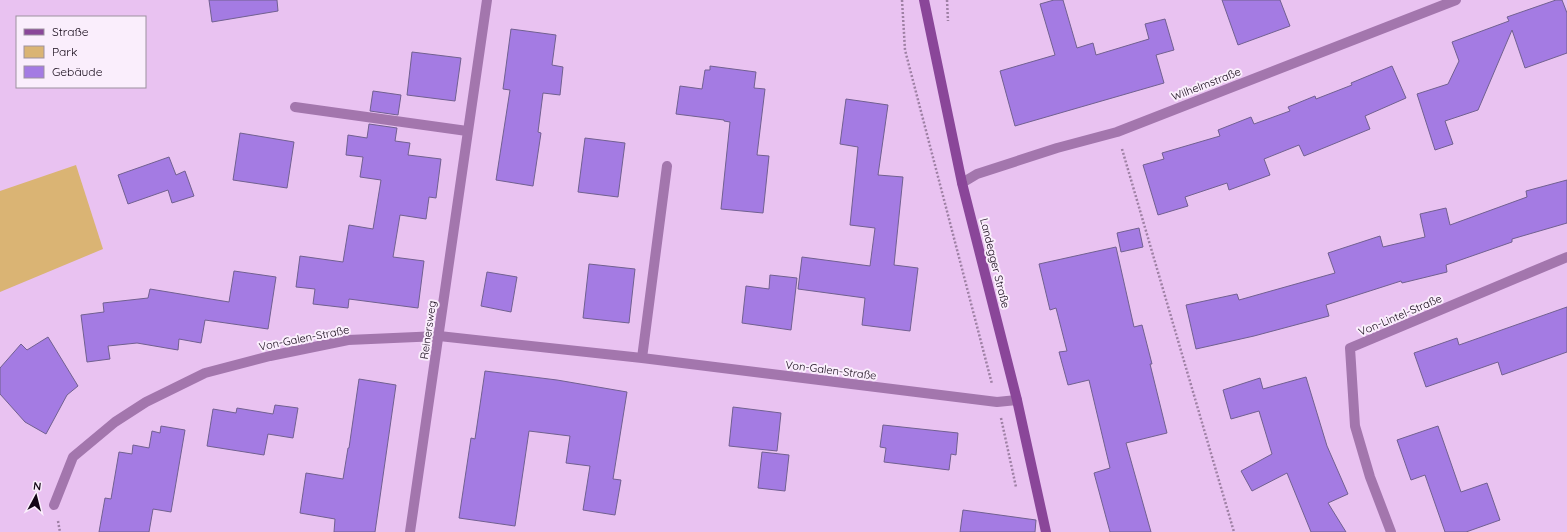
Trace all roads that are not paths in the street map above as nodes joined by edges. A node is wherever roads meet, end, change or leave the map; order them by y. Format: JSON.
{"nodes":[{"id":1,"x":487,"y":0,"type":"edge"},
{"id":2,"x":924,"y":0,"type":"edge"},
{"id":3,"x":1456,"y":0,"type":"edge"},
{"id":4,"x":295,"y":107,"type":"dead end"},
{"id":5,"x":467,"y":131,"type":"junction"},
{"id":6,"x":667,"y":166,"type":"dead end"},
{"id":7,"x":962,"y":183,"type":"junction"},
{"id":8,"x":1567,"y":257,"type":"edge"},
{"id":9,"x":439,"y":336,"type":"junction"},
{"id":10,"x":642,"y":358,"type":"junction"},
{"id":11,"x":1017,"y":400,"type":"junction"},
{"id":12,"x":54,"y":505,"type":"dead end"},
{"id":13,"x":410,"y":532,"type":"edge"},
{"id":14,"x":1046,"y":532,"type":"edge"},
{"id":15,"x":1391,"y":532,"type":"edge"}],
"edges":[{"from":1,"to":5,"type":"street","name":"Reinersweg"},
{"from":2,"to":7,"type":"main road","name":"Landegger Straße"},
{"from":3,"to":7,"type":"street","name":"Wilhelmstraße"},
{"from":4,"to":5,"type":"street"},
{"from":5,"to":9,"type":"street","name":"Reinersweg"},
{"from":6,"to":10,"type":"street"},
{"from":7,"to":11,"type":"main road","name":"Landegger Straße"},
{"from":8,"to":15,"type":"street","name":"Von-Lintel-Straße"},
{"from":9,"to":10,"type":"street","name":"Von-Galen-Straße"},
{"from":9,"to":12,"type":"street","name":"Von-Galen-Straße"},
{"from":9,"to":13,"type":"street","name":"Reinersweg"},
{"from":10,"to":11,"type":"street","name":"Von-Galen-Straße"},
{"from":11,"to":14,"type":"main road","name":"Landegger Straße"}]}
